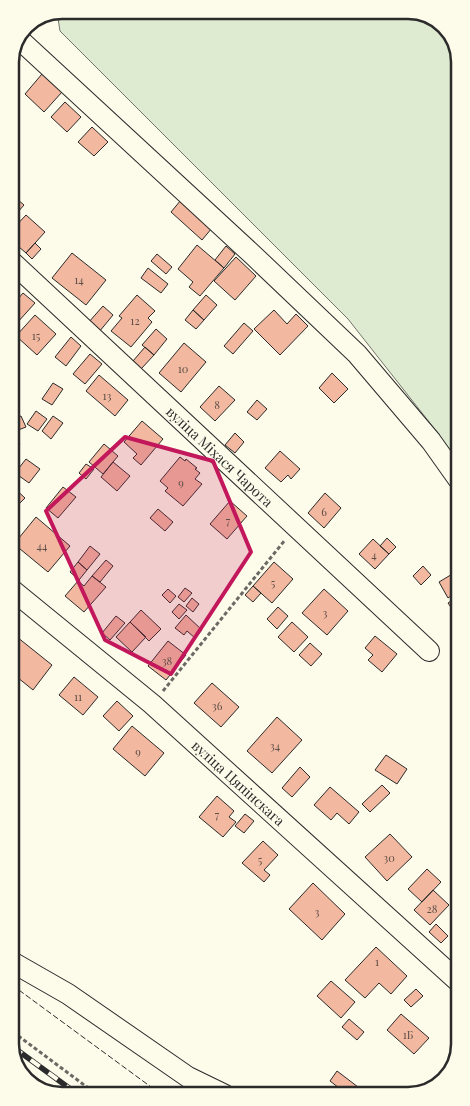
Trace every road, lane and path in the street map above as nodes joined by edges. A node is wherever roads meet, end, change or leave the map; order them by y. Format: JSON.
{"nodes":[{"id":1,"x":23,"y":43,"type":"edge"},
{"id":2,"x":19,"y":269,"type":"edge"},
{"id":3,"x":451,"y":469,"type":"edge"},
{"id":4,"x":295,"y":528,"type":"junction"},
{"id":5,"x":19,"y":595,"type":"edge"},
{"id":6,"x":429,"y":651,"type":"dead end"},
{"id":7,"x":152,"y":704,"type":"junction"},
{"id":8,"x":19,"y":966,"type":"edge"},
{"id":9,"x":451,"y":975,"type":"edge"},
{"id":10,"x":19,"y":1036,"type":"edge"},
{"id":11,"x":87,"y":1087,"type":"edge"},
{"id":12,"x":209,"y":1087,"type":"edge"}],
"edges":[{"from":1,"to":3,"type":"street"},
{"from":2,"to":4,"type":"street","name":"вуліца Міхася Чарота"},
{"from":4,"to":6,"type":"street","name":"вуліца Міхася Чарота"},
{"from":4,"to":7,"type":"path"},
{"from":5,"to":7,"type":"street","name":"вуліца Цяпінскага"},
{"from":7,"to":9,"type":"street","name":"вуліца Цяпінскага"},
{"from":8,"to":12,"type":"street"},
{"from":10,"to":11,"type":"path"}]}
